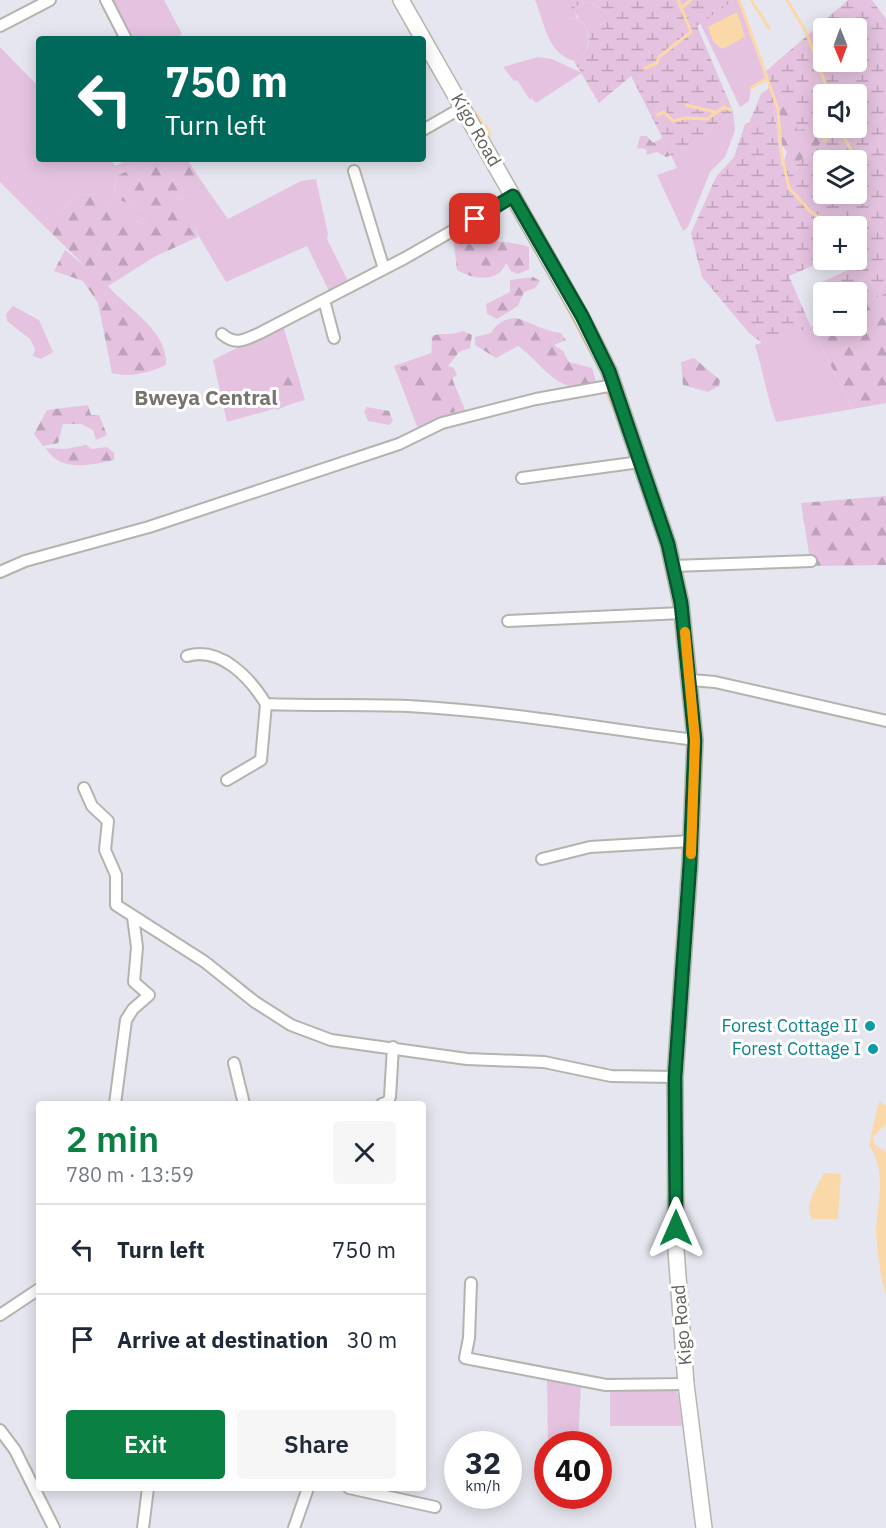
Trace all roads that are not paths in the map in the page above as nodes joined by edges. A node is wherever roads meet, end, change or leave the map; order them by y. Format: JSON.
{"nodes":[{"id":1,"x":50,"y":0,"type":"edge"},
{"id":2,"x":106,"y":0,"type":"edge"},
{"id":3,"x":401,"y":0,"type":"edge"},
{"id":4,"x":0,"y":26,"type":"edge"},
{"id":5,"x":124,"y":36,"type":"edge"},
{"id":6,"x":422,"y":36,"type":"edge"},
{"id":7,"x":426,"y":43,"type":"edge"},
{"id":8,"x":463,"y":107,"type":"junction"},
{"id":9,"x":426,"y":128,"type":"edge"},
{"id":10,"x":354,"y":171,"type":"dead end"},
{"id":11,"x":513,"y":196,"type":"junction"},
{"id":12,"x":384,"y":269,"type":"junction"},
{"id":13,"x":324,"y":300,"type":"junction"},
{"id":14,"x":222,"y":334,"type":"dead end"},
{"id":15,"x":334,"y":338,"type":"dead end"},
{"id":16,"x":614,"y":386,"type":"junction"},
{"id":17,"x":640,"y":462,"type":"junction"},
{"id":18,"x":522,"y":478,"type":"dead end"},
{"id":19,"x":811,"y":561,"type":"dead end"},
{"id":20,"x":673,"y":566,"type":"junction"},
{"id":21,"x":0,"y":572,"type":"edge"},
{"id":22,"x":682,"y":613,"type":"junction"},
{"id":23,"x":508,"y":621,"type":"dead end"},
{"id":24,"x":187,"y":656,"type":"dead end"},
{"id":25,"x":691,"y":680,"type":"junction"},
{"id":26,"x":266,"y":704,"type":"junction"},
{"id":27,"x":886,"y":721,"type":"edge"},
{"id":28,"x":695,"y":740,"type":"junction"},
{"id":29,"x":227,"y":780,"type":"dead end"},
{"id":30,"x":84,"y":788,"type":"dead end"},
{"id":31,"x":691,"y":841,"type":"junction"},
{"id":32,"x":542,"y":860,"type":"dead end"},
{"id":33,"x":133,"y":917,"type":"junction"},
{"id":34,"x":393,"y":1047,"type":"junction"},
{"id":35,"x":234,"y":1063,"type":"dead end"},
{"id":36,"x":675,"y":1077,"type":"junction"},
{"id":37,"x":115,"y":1101,"type":"edge"},
{"id":38,"x":243,"y":1101,"type":"edge"},
{"id":39,"x":388,"y":1101,"type":"edge"},
{"id":40,"x":471,"y":1283,"type":"dead end"},
{"id":41,"x":36,"y":1290,"type":"edge"},
{"id":42,"x":0,"y":1315,"type":"edge"},
{"id":43,"x":686,"y":1384,"type":"junction"},
{"id":44,"x":0,"y":1431,"type":"edge"},
{"id":45,"x":148,"y":1491,"type":"edge"},
{"id":46,"x":307,"y":1491,"type":"edge"},
{"id":47,"x":363,"y":1491,"type":"edge"},
{"id":48,"x":435,"y":1507,"type":"dead end"},
{"id":49,"x":54,"y":1528,"type":"edge"},
{"id":50,"x":143,"y":1528,"type":"edge"},
{"id":51,"x":294,"y":1528,"type":"edge"},
{"id":52,"x":704,"y":1528,"type":"edge"}],
"edges":[{"from":1,"to":4,"type":"street"},
{"from":2,"to":5,"type":"street"},
{"from":3,"to":6,"type":"street","name":"Kigo Road"},
{"from":7,"to":8,"type":"street","name":"Kigo Road"},
{"from":8,"to":9,"type":"street"},
{"from":8,"to":11,"type":"street","name":"Kigo Road"},
{"from":10,"to":12,"type":"street"},
{"from":11,"to":12,"type":"street"},
{"from":11,"to":16,"type":"street","name":"Kigo Road"},
{"from":12,"to":13,"type":"street"},
{"from":13,"to":14,"type":"street"},
{"from":13,"to":15,"type":"street"},
{"from":16,"to":17,"type":"street","name":"Kigo Road"},
{"from":16,"to":21,"type":"street"},
{"from":17,"to":18,"type":"street"},
{"from":17,"to":20,"type":"street","name":"Kigo Road"},
{"from":19,"to":20,"type":"street"},
{"from":20,"to":22,"type":"street","name":"Kigo Road"},
{"from":22,"to":23,"type":"street"},
{"from":22,"to":25,"type":"street","name":"Kigo Road"},
{"from":24,"to":26,"type":"street"},
{"from":25,"to":27,"type":"street"},
{"from":25,"to":28,"type":"street","name":"Kigo Road"},
{"from":26,"to":28,"type":"street"},
{"from":26,"to":29,"type":"street"},
{"from":28,"to":31,"type":"street","name":"Kigo Road"},
{"from":30,"to":33,"type":"street"},
{"from":31,"to":32,"type":"street"},
{"from":31,"to":36,"type":"street","name":"Kigo Road"},
{"from":33,"to":34,"type":"street"},
{"from":33,"to":37,"type":"street"},
{"from":34,"to":36,"type":"street"},
{"from":34,"to":39,"type":"street"},
{"from":35,"to":38,"type":"street"},
{"from":36,"to":43,"type":"street","name":"Kigo Road"},
{"from":40,"to":43,"type":"street"},
{"from":41,"to":42,"type":"street"},
{"from":43,"to":52,"type":"street","name":"Kigo Road"},
{"from":44,"to":49,"type":"street"},
{"from":45,"to":50,"type":"street"},
{"from":46,"to":51,"type":"street"},
{"from":47,"to":48,"type":"street"}]}
